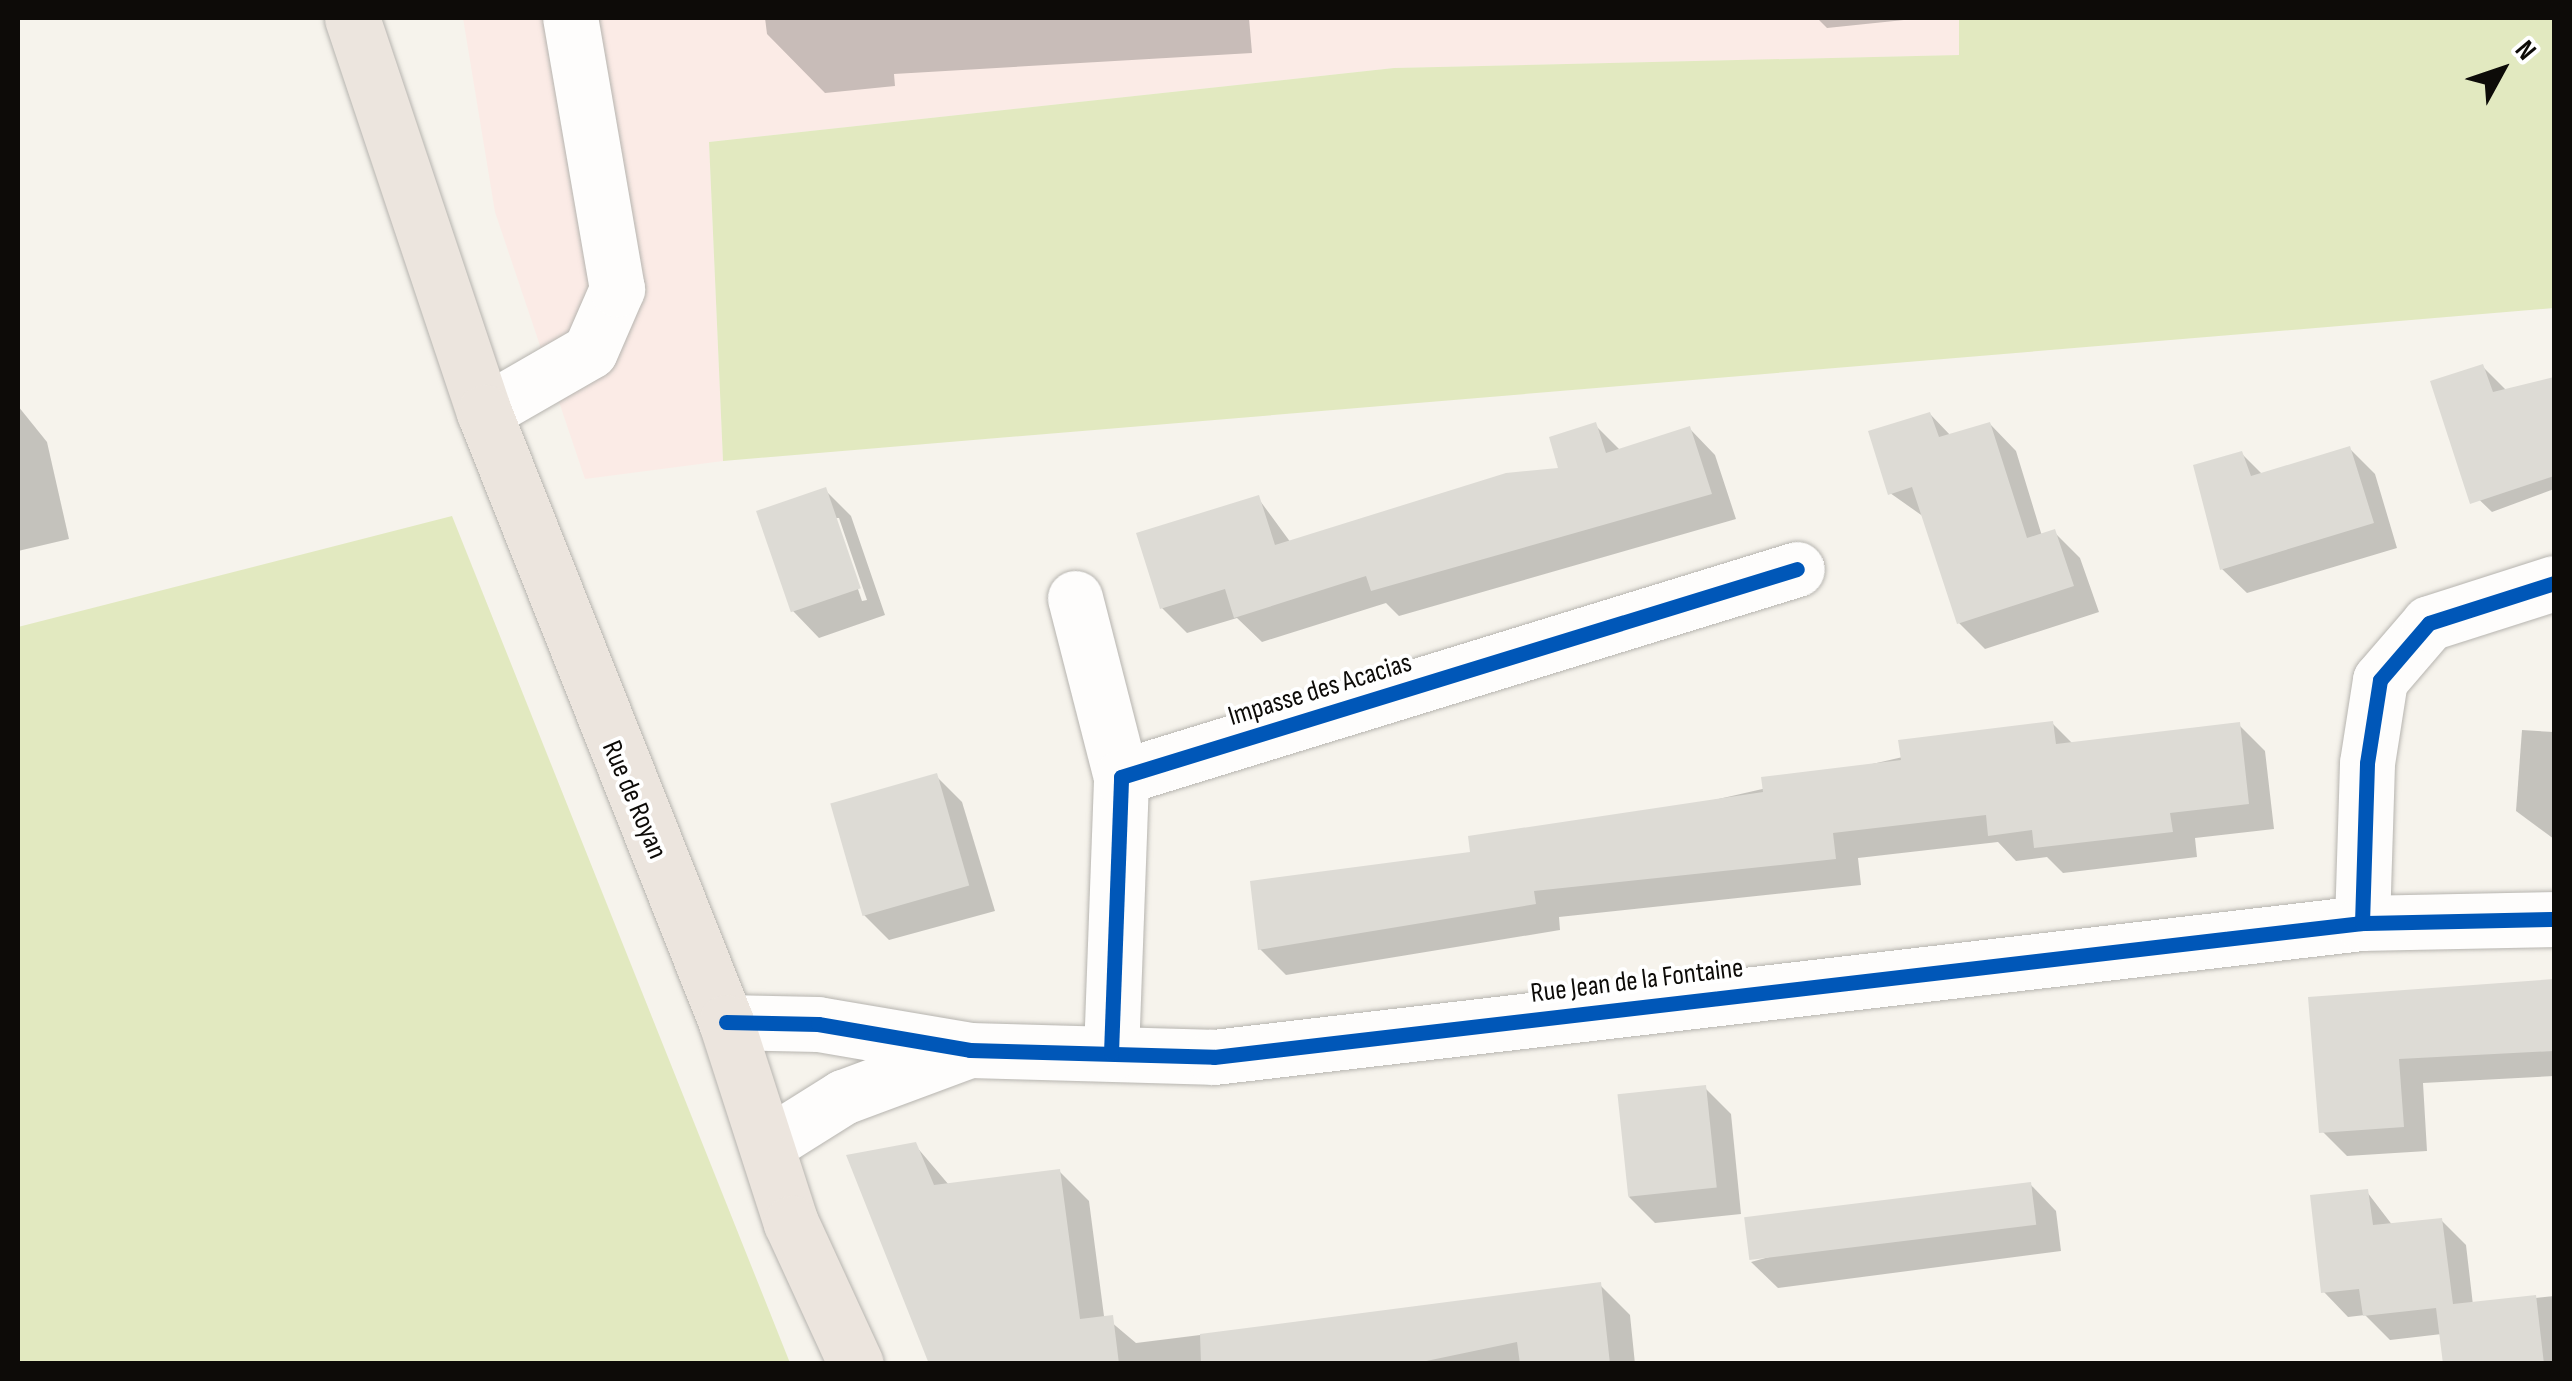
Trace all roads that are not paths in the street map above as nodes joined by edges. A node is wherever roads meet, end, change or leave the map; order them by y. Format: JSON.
{"nodes":[{"id":1,"x":352,"y":18,"type":"edge"},
{"id":2,"x":391,"y":18,"type":"edge"},
{"id":3,"x":570,"y":18,"type":"edge"},
{"id":4,"x":420,"y":233,"type":"junction"},
{"id":5,"x":484,"y":412,"type":"junction"},
{"id":6,"x":1798,"y":569,"type":"dead end"},
{"id":7,"x":2554,"y":583,"type":"edge"},
{"id":8,"x":1074,"y":598,"type":"dead end"},
{"id":9,"x":1121,"y":776,"type":"junction"},
{"id":10,"x":2554,"y":919,"type":"edge"},
{"id":11,"x":2362,"y":923,"type":"junction"},
{"id":12,"x":726,"y":1022,"type":"junction"},
{"id":13,"x":970,"y":1050,"type":"junction"},
{"id":14,"x":1111,"y":1053,"type":"junction"},
{"id":15,"x":768,"y":1144,"type":"junction"},
{"id":16,"x":856,"y":1364,"type":"edge"}],
"edges":[{"from":1,"to":4,"type":"main road","name":"Rue de Royan"},
{"from":2,"to":4,"type":"main road","name":"Rue de Royan"},
{"from":3,"to":5,"type":"street"},
{"from":4,"to":5,"type":"main road","name":"Rue de Royan"},
{"from":5,"to":12,"type":"main road","name":"Rue de Royan"},
{"from":6,"to":9,"type":"street","name":"Impasse des Acacias"},
{"from":7,"to":11,"type":"street"},
{"from":8,"to":9,"type":"street"},
{"from":9,"to":14,"type":"street"},
{"from":10,"to":11,"type":"street","name":"Rue Jean de la Fontaine"},
{"from":11,"to":14,"type":"street","name":"Rue Jean de la Fontaine"},
{"from":12,"to":13,"type":"street","name":"Rue Jean de la Fontaine"},
{"from":12,"to":15,"type":"main road","name":"Rue de Royan"},
{"from":13,"to":14,"type":"street","name":"Rue Jean de la Fontaine"},
{"from":13,"to":15,"type":"street","name":"Rue Jean de la Fontaine"},
{"from":15,"to":16,"type":"main road","name":"Rue de Royan"}]}
